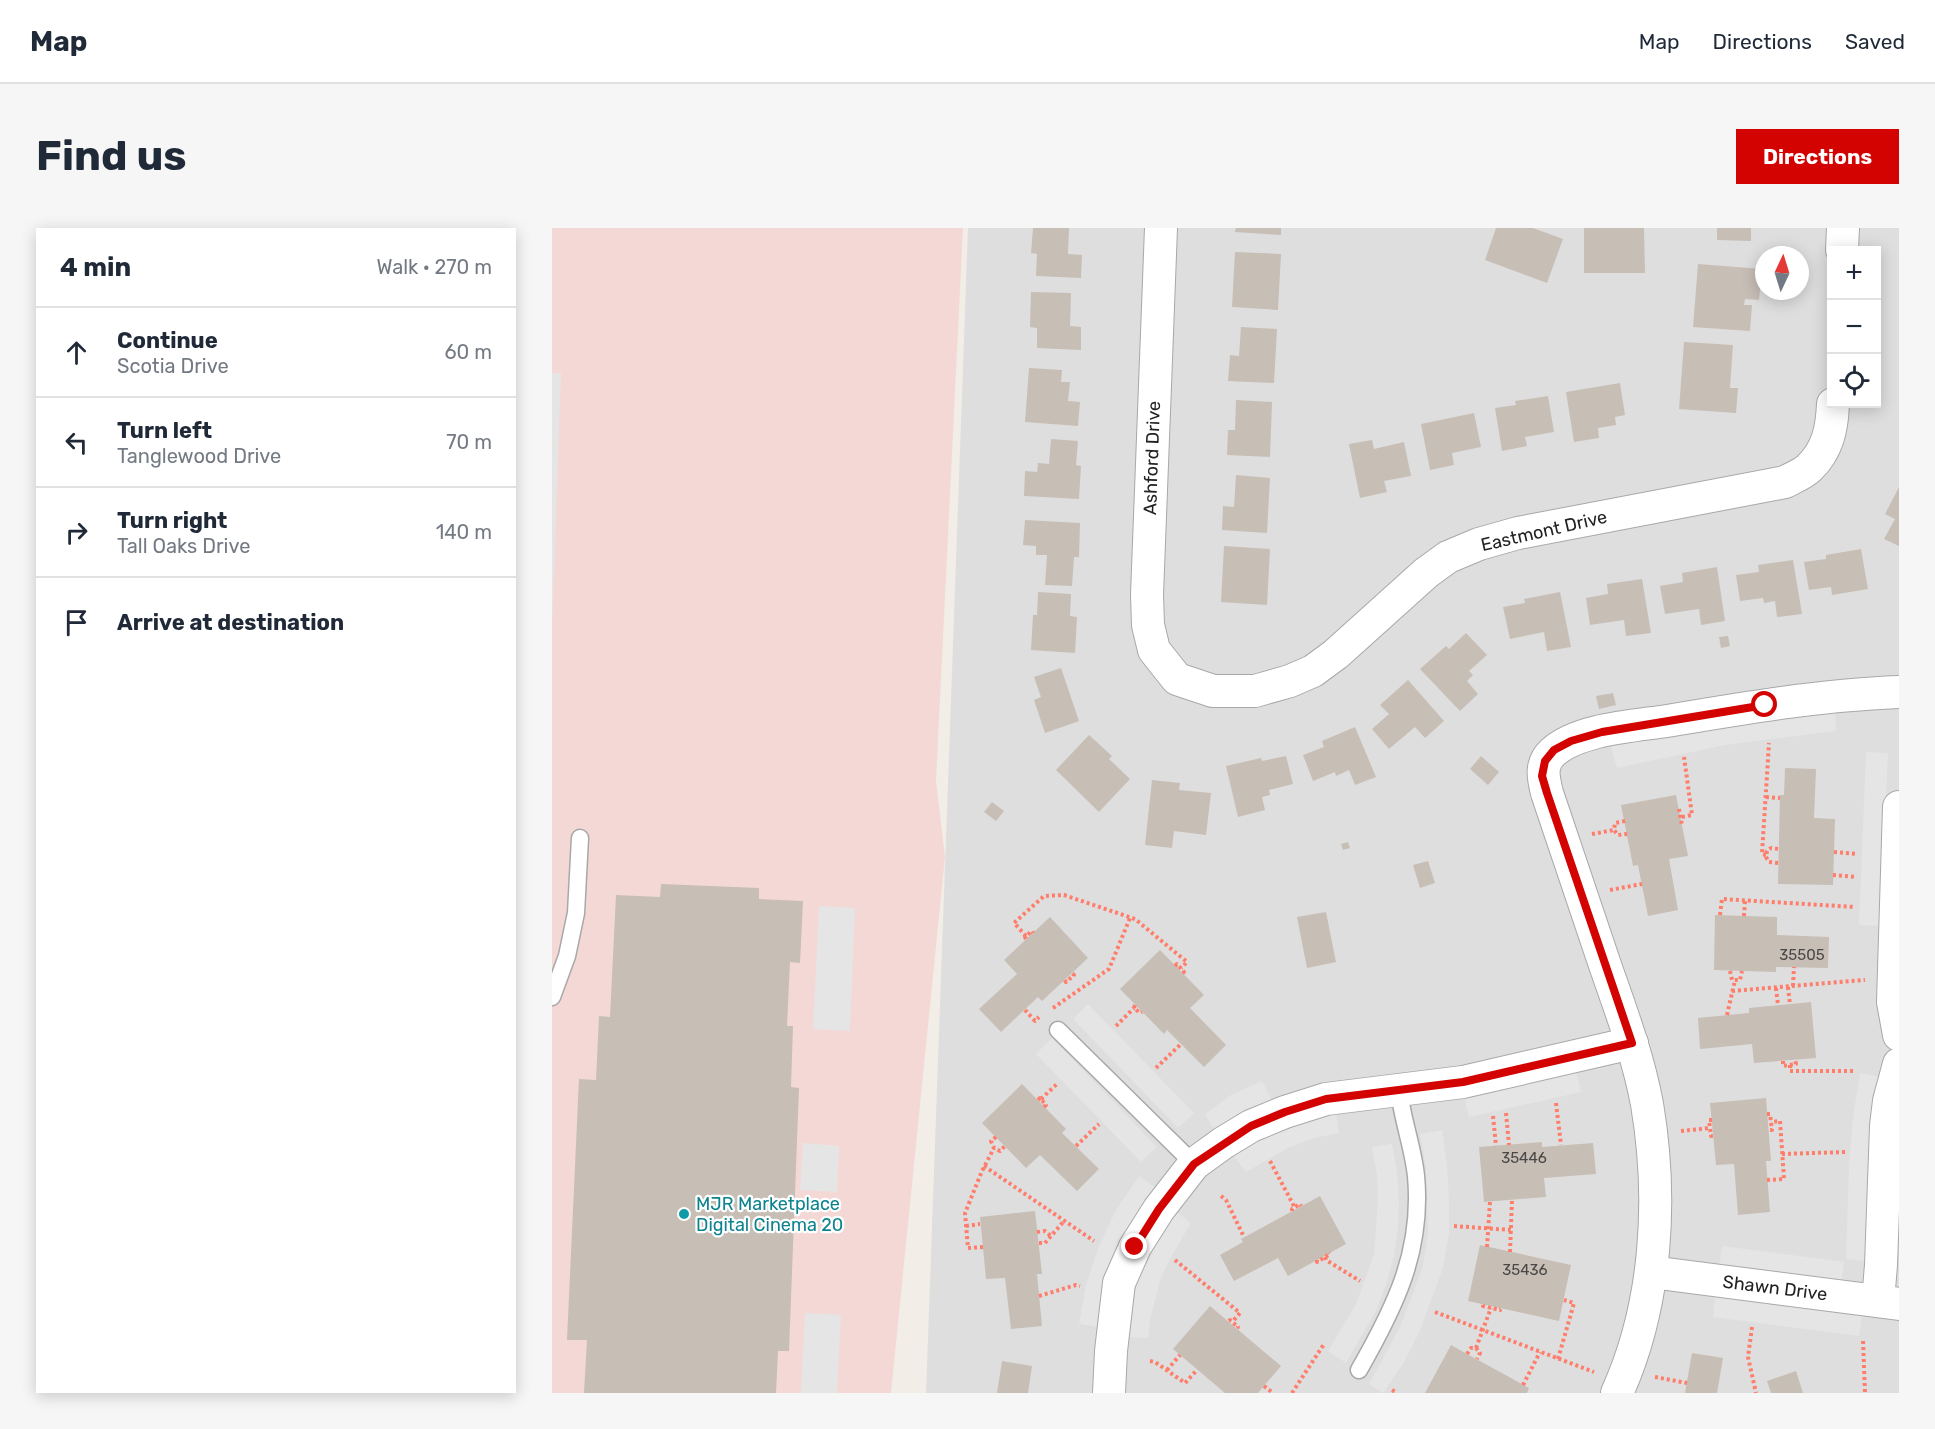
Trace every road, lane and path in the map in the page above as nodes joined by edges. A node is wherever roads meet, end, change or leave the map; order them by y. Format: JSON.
{"nodes":[{"id":1,"x":1161,"y":228,"type":"edge"},
{"id":2,"x":1843,"y":228,"type":"edge"},
{"id":3,"x":1842,"y":246,"type":"edge"},
{"id":4,"x":1833,"y":408,"type":"edge"},
{"id":5,"x":1177,"y":679,"type":"joint"},
{"id":6,"x":1899,"y":692,"type":"edge"},
{"id":7,"x":1769,"y":743,"type":"dead end"},
{"id":8,"x":1684,"y":757,"type":"dead end"},
{"id":9,"x":1766,"y":797,"type":"junction"},
{"id":10,"x":1780,"y":798,"type":"dead end"},
{"id":11,"x":1899,"y":807,"type":"edge"},
{"id":12,"x":1679,"y":809,"type":"dead end"},
{"id":13,"x":1682,"y":817,"type":"junction"},
{"id":14,"x":1625,"y":821,"type":"dead end"},
{"id":15,"x":1682,"y":825,"type":"dead end"},
{"id":16,"x":1614,"y":830,"type":"junction"},
{"id":17,"x":1627,"y":834,"type":"dead end"},
{"id":18,"x":1584,"y":836,"type":"dead end"},
{"id":19,"x":580,"y":838,"type":"dead end"},
{"id":20,"x":1779,"y":849,"type":"dead end"},
{"id":21,"x":1834,"y":852,"type":"dead end"},
{"id":22,"x":1857,"y":854,"type":"dead end"},
{"id":23,"x":1766,"y":855,"type":"junction"},
{"id":24,"x":1778,"y":863,"type":"dead end"},
{"id":25,"x":1833,"y":875,"type":"dead end"},
{"id":26,"x":1856,"y":877,"type":"dead end"},
{"id":27,"x":1642,"y":884,"type":"dead end"},
{"id":28,"x":1602,"y":892,"type":"dead end"},
{"id":29,"x":1745,"y":901,"type":"junction"},
{"id":30,"x":1855,"y":907,"type":"dead end"},
{"id":31,"x":1720,"y":915,"type":"dead end"},
{"id":32,"x":1744,"y":916,"type":"dead end"},
{"id":33,"x":1130,"y":918,"type":"junction"},
{"id":34,"x":1033,"y":933,"type":"dead end"},
{"id":35,"x":1794,"y":967,"type":"dead end"},
{"id":36,"x":1179,"y":969,"type":"dead end"},
{"id":37,"x":1730,"y":971,"type":"dead end"},
{"id":38,"x":1742,"y":971,"type":"dead end"},
{"id":39,"x":1072,"y":973,"type":"dead end"},
{"id":40,"x":1065,"y":980,"type":"dead end"},
{"id":41,"x":1735,"y":980,"type":"junction"},
{"id":42,"x":1867,"y":980,"type":"dead end"},
{"id":43,"x":1791,"y":986,"type":"junction"},
{"id":44,"x":1776,"y":988,"type":"junction"},
{"id":45,"x":1732,"y":992,"type":"junction"},
{"id":46,"x":552,"y":997,"type":"edge"},
{"id":47,"x":1790,"y":1004,"type":"dead end"},
{"id":48,"x":1778,"y":1005,"type":"dead end"},
{"id":49,"x":1052,"y":1008,"type":"dead end"},
{"id":50,"x":1024,"y":1010,"type":"dead end"},
{"id":51,"x":1142,"y":1012,"type":"dead end"},
{"id":52,"x":1044,"y":1014,"type":"dead end"},
{"id":53,"x":1727,"y":1015,"type":"dead end"},
{"id":54,"x":1116,"y":1026,"type":"dead end"},
{"id":55,"x":1058,"y":1030,"type":"dead end"},
{"id":56,"x":1899,"y":1035,"type":"edge"},
{"id":57,"x":1632,"y":1043,"type":"junction"},
{"id":58,"x":1181,"y":1044,"type":"dead end"},
{"id":59,"x":1796,"y":1060,"type":"dead end"},
{"id":60,"x":1783,"y":1061,"type":"dead end"},
{"id":61,"x":1899,"y":1064,"type":"edge"},
{"id":62,"x":1790,"y":1065,"type":"junction"},
{"id":63,"x":1156,"y":1068,"type":"dead end"},
{"id":64,"x":1855,"y":1071,"type":"dead end"},
{"id":65,"x":1058,"y":1083,"type":"dead end"},
{"id":66,"x":1399,"y":1090,"type":"junction"},
{"id":67,"x":1556,"y":1103,"type":"dead end"},
{"id":68,"x":1044,"y":1107,"type":"dead end"},
{"id":69,"x":1506,"y":1113,"type":"dead end"},
{"id":70,"x":1767,"y":1114,"type":"dead end"},
{"id":71,"x":1493,"y":1116,"type":"dead end"},
{"id":72,"x":1712,"y":1120,"type":"dead end"},
{"id":73,"x":1771,"y":1122,"type":"junction"},
{"id":74,"x":1099,"y":1124,"type":"dead end"},
{"id":75,"x":1710,"y":1128,"type":"junction"},
{"id":76,"x":1768,"y":1130,"type":"dead end"},
{"id":77,"x":1677,"y":1131,"type":"dead end"},
{"id":78,"x":1713,"y":1136,"type":"dead end"},
{"id":79,"x":996,"y":1137,"type":"dead end"},
{"id":80,"x":1509,"y":1144,"type":"dead end"},
{"id":81,"x":1561,"y":1145,"type":"dead end"},
{"id":82,"x":1005,"y":1146,"type":"dead end"},
{"id":83,"x":1076,"y":1146,"type":"dead end"},
{"id":84,"x":1496,"y":1146,"type":"dead end"},
{"id":85,"x":994,"y":1148,"type":"junction"},
{"id":86,"x":1845,"y":1152,"type":"dead end"},
{"id":87,"x":1782,"y":1154,"type":"junction"},
{"id":88,"x":1270,"y":1161,"type":"dead end"},
{"id":89,"x":1194,"y":1164,"type":"junction"},
{"id":90,"x":984,"y":1166,"type":"junction"},
{"id":91,"x":1767,"y":1180,"type":"dead end"},
{"id":92,"x":1221,"y":1196,"type":"dead end"},
{"id":93,"x":1512,"y":1200,"type":"dead end"},
{"id":94,"x":1490,"y":1202,"type":"dead end"},
{"id":95,"x":1301,"y":1206,"type":"dead end"},
{"id":96,"x":1064,"y":1221,"type":"junction"},
{"id":97,"x":980,"y":1224,"type":"dead end"},
{"id":98,"x":966,"y":1226,"type":"junction"},
{"id":99,"x":1454,"y":1226,"type":"dead end"},
{"id":100,"x":1488,"y":1228,"type":"junction"},
{"id":101,"x":1511,"y":1230,"type":"junction"},
{"id":102,"x":1038,"y":1232,"type":"dead end"},
{"id":103,"x":1051,"y":1236,"type":"junction"},
{"id":104,"x":1244,"y":1237,"type":"dead end"},
{"id":105,"x":1094,"y":1241,"type":"dead end"},
{"id":106,"x":1039,"y":1243,"type":"dead end"},
{"id":107,"x":983,"y":1247,"type":"dead end"},
{"id":108,"x":1487,"y":1247,"type":"dead end"},
{"id":109,"x":1510,"y":1252,"type":"dead end"},
{"id":110,"x":1329,"y":1253,"type":"dead end"},
{"id":111,"x":1325,"y":1257,"type":"junction"},
{"id":112,"x":1175,"y":1260,"type":"dead end"},
{"id":113,"x":1317,"y":1260,"type":"dead end"},
{"id":114,"x":1651,"y":1272,"type":"junction"},
{"id":115,"x":1360,"y":1281,"type":"dead end"},
{"id":116,"x":1080,"y":1286,"type":"dead end"},
{"id":117,"x":1039,"y":1296,"type":"dead end"},
{"id":118,"x":1564,"y":1300,"type":"dead end"},
{"id":119,"x":1888,"y":1302,"type":"edge"},
{"id":120,"x":1483,"y":1305,"type":"dead end"},
{"id":121,"x":1491,"y":1308,"type":"junction"},
{"id":122,"x":1501,"y":1309,"type":"dead end"},
{"id":123,"x":1434,"y":1312,"type":"dead end"},
{"id":124,"x":1752,"y":1327,"type":"dead end"},
{"id":125,"x":1237,"y":1328,"type":"dead end"},
{"id":126,"x":1483,"y":1330,"type":"junction"},
{"id":127,"x":1863,"y":1341,"type":"dead end"},
{"id":128,"x":1324,"y":1344,"type":"dead end"},
{"id":129,"x":1476,"y":1348,"type":"junction"},
{"id":130,"x":1540,"y":1352,"type":"junction"},
{"id":131,"x":1467,"y":1354,"type":"dead end"},
{"id":132,"x":1180,"y":1355,"type":"dead end"},
{"id":133,"x":1477,"y":1359,"type":"dead end"},
{"id":134,"x":1558,"y":1359,"type":"junction"},
{"id":135,"x":1150,"y":1361,"type":"dead end"},
{"id":136,"x":1197,"y":1370,"type":"dead end"},
{"id":137,"x":1359,"y":1370,"type":"dead end"},
{"id":138,"x":1167,"y":1371,"type":"junction"},
{"id":139,"x":1646,"y":1375,"type":"dead end"},
{"id":140,"x":1607,"y":1383,"type":"edge"},
{"id":141,"x":1687,"y":1383,"type":"dead end"},
{"id":142,"x":1523,"y":1385,"type":"dead end"},
{"id":143,"x":1264,"y":1386,"type":"dead end"},
{"id":144,"x":1392,"y":1390,"type":"dead end"},
{"id":145,"x":1110,"y":1393,"type":"edge"},
{"id":146,"x":1273,"y":1393,"type":"edge"},
{"id":147,"x":1292,"y":1393,"type":"edge"},
{"id":148,"x":1397,"y":1393,"type":"edge"},
{"id":149,"x":1756,"y":1393,"type":"edge"},
{"id":150,"x":1865,"y":1393,"type":"edge"}],
"edges":[{"from":1,"to":5,"type":"street","name":"Ashford Drive"},
{"from":2,"to":3,"type":"street"},
{"from":4,"to":5,"type":"street","name":"Eastmont Drive"},
{"from":6,"to":57,"type":"street"},
{"from":7,"to":9,"type":"path"},
{"from":8,"to":13,"type":"path"},
{"from":9,"to":10,"type":"path"},
{"from":9,"to":23,"type":"path"},
{"from":11,"to":56,"type":"street"},
{"from":12,"to":13,"type":"path"},
{"from":13,"to":15,"type":"path"},
{"from":14,"to":16,"type":"path"},
{"from":16,"to":17,"type":"path"},
{"from":16,"to":18,"type":"path"},
{"from":19,"to":46,"type":"lane"},
{"from":20,"to":23,"type":"path"},
{"from":21,"to":22,"type":"path"},
{"from":23,"to":24,"type":"path"},
{"from":25,"to":26,"type":"path"},
{"from":27,"to":28,"type":"path"},
{"from":29,"to":30,"type":"path"},
{"from":29,"to":31,"type":"path"},
{"from":29,"to":32,"type":"path"},
{"from":33,"to":34,"type":"path"},
{"from":33,"to":36,"type":"path"},
{"from":33,"to":49,"type":"path"},
{"from":35,"to":43,"type":"path"},
{"from":37,"to":41,"type":"path"},
{"from":38,"to":41,"type":"path"},
{"from":39,"to":40,"type":"path"},
{"from":41,"to":45,"type":"path"},
{"from":42,"to":43,"type":"path"},
{"from":43,"to":44,"type":"path"},
{"from":43,"to":47,"type":"path"},
{"from":44,"to":45,"type":"path"},
{"from":44,"to":48,"type":"path"},
{"from":45,"to":53,"type":"path"},
{"from":50,"to":52,"type":"path"},
{"from":51,"to":54,"type":"path"},
{"from":55,"to":89,"type":"lane"},
{"from":57,"to":66,"type":"street"},
{"from":57,"to":114,"type":"street"},
{"from":58,"to":63,"type":"path"},
{"from":59,"to":62,"type":"path"},
{"from":60,"to":62,"type":"path"},
{"from":61,"to":119,"type":"street"},
{"from":62,"to":64,"type":"path"},
{"from":65,"to":68,"type":"path"},
{"from":66,"to":89,"type":"street"},
{"from":66,"to":137,"type":"lane"},
{"from":67,"to":81,"type":"path"},
{"from":69,"to":80,"type":"path"},
{"from":70,"to":73,"type":"path"},
{"from":71,"to":84,"type":"path"},
{"from":72,"to":75,"type":"path"},
{"from":73,"to":76,"type":"path"},
{"from":73,"to":87,"type":"path"},
{"from":74,"to":83,"type":"path"},
{"from":75,"to":77,"type":"path"},
{"from":75,"to":78,"type":"path"},
{"from":79,"to":85,"type":"path"},
{"from":82,"to":85,"type":"path"},
{"from":85,"to":90,"type":"path"},
{"from":86,"to":87,"type":"path"},
{"from":87,"to":91,"type":"path"},
{"from":88,"to":95,"type":"path"},
{"from":89,"to":145,"type":"street"},
{"from":90,"to":96,"type":"path"},
{"from":90,"to":98,"type":"path"},
{"from":92,"to":104,"type":"path"},
{"from":93,"to":101,"type":"path"},
{"from":94,"to":100,"type":"path"},
{"from":96,"to":103,"type":"path"},
{"from":96,"to":105,"type":"path"},
{"from":97,"to":98,"type":"path"},
{"from":98,"to":107,"type":"path"},
{"from":99,"to":100,"type":"path"},
{"from":100,"to":101,"type":"path"},
{"from":100,"to":108,"type":"path"},
{"from":101,"to":109,"type":"path"},
{"from":102,"to":103,"type":"path"},
{"from":103,"to":106,"type":"path"},
{"from":110,"to":111,"type":"path"},
{"from":111,"to":113,"type":"path"},
{"from":111,"to":115,"type":"path"},
{"from":112,"to":125,"type":"path"},
{"from":114,"to":119,"type":"street","name":"Shawn Drive"},
{"from":114,"to":140,"type":"street"},
{"from":116,"to":117,"type":"path"},
{"from":118,"to":134,"type":"path"},
{"from":120,"to":121,"type":"path"},
{"from":121,"to":122,"type":"path"},
{"from":121,"to":126,"type":"path"},
{"from":123,"to":126,"type":"path"},
{"from":124,"to":149,"type":"path"},
{"from":126,"to":129,"type":"path"},
{"from":126,"to":130,"type":"path"},
{"from":127,"to":150,"type":"path"},
{"from":128,"to":147,"type":"path"},
{"from":129,"to":131,"type":"path"},
{"from":129,"to":133,"type":"path"},
{"from":130,"to":134,"type":"path"},
{"from":130,"to":142,"type":"path"},
{"from":132,"to":138,"type":"path"},
{"from":134,"to":140,"type":"path"},
{"from":135,"to":138,"type":"path"},
{"from":136,"to":138,"type":"path"},
{"from":139,"to":141,"type":"path"},
{"from":143,"to":146,"type":"path"},
{"from":144,"to":148,"type":"path"}]}
